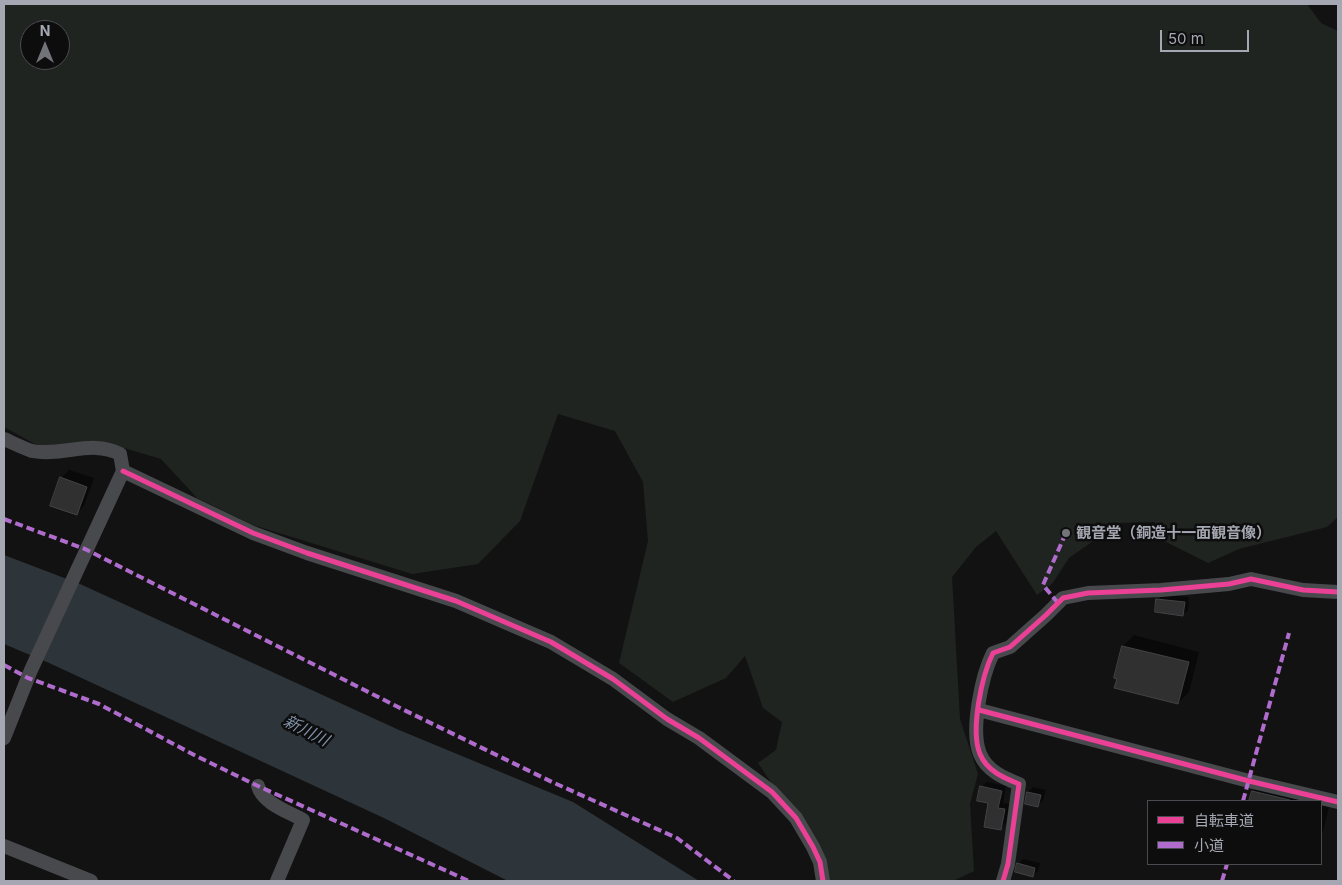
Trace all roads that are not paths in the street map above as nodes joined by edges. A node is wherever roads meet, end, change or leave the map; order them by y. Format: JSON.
{"nodes":[{"id":1,"x":4,"y":439,"type":"edge"},
{"id":2,"x":122,"y":471,"type":"junction"},
{"id":3,"x":1338,"y":592,"type":"edge"},
{"id":4,"x":979,"y":710,"type":"junction"},
{"id":5,"x":4,"y":738,"type":"edge"},
{"id":6,"x":258,"y":786,"type":"dead end"},
{"id":7,"x":1338,"y":802,"type":"edge"},
{"id":8,"x":4,"y":846,"type":"edge"},
{"id":9,"x":91,"y":881,"type":"edge"},
{"id":10,"x":277,"y":881,"type":"edge"},
{"id":11,"x":824,"y":881,"type":"edge"},
{"id":12,"x":1003,"y":881,"type":"edge"}],
"edges":[{"from":1,"to":2,"type":"street"},
{"from":2,"to":5,"type":"street"},
{"from":2,"to":11,"type":"street"},
{"from":3,"to":4,"type":"street"},
{"from":4,"to":7,"type":"street"},
{"from":4,"to":12,"type":"street"},
{"from":6,"to":10,"type":"street"},
{"from":8,"to":9,"type":"street"}]}
